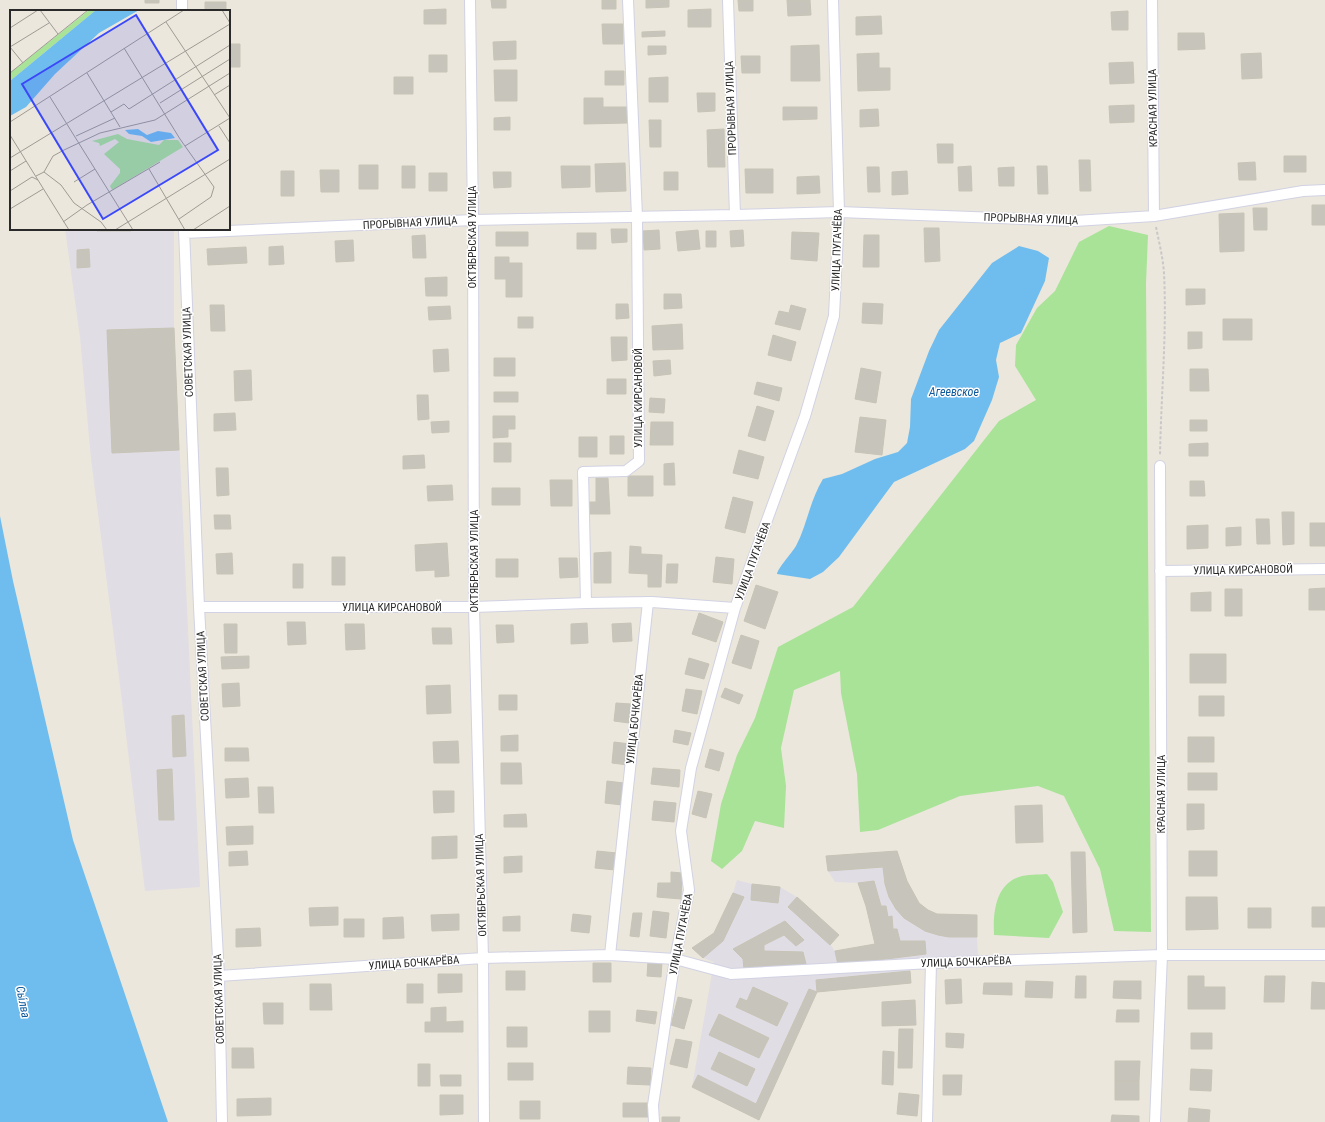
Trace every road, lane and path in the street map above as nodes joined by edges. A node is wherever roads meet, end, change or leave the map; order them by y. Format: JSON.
{"nodes":[{"id":1,"x":470,"y":0,"type":"edge"},
{"id":2,"x":628,"y":0,"type":"edge"},
{"id":3,"x":728,"y":0,"type":"edge"},
{"id":4,"x":833,"y":0,"type":"edge"},
{"id":5,"x":1152,"y":0,"type":"edge"},
{"id":6,"x":1325,"y":190,"type":"edge"},
{"id":7,"x":839,"y":212,"type":"junction"},
{"id":8,"x":735,"y":216,"type":"junction"},
{"id":9,"x":1154,"y":216,"type":"junction"},
{"id":10,"x":637,"y":217,"type":"junction"},
{"id":11,"x":472,"y":220,"type":"junction"},
{"id":12,"x":230,"y":229,"type":"edge"},
{"id":13,"x":210,"y":230,"type":"edge"},
{"id":14,"x":184,"y":231,"type":"edge"},
{"id":15,"x":1160,"y":466,"type":"joint"},
{"id":16,"x":1325,"y":569,"type":"edge"},
{"id":17,"x":1160,"y":572,"type":"junction"},
{"id":18,"x":586,"y":602,"type":"junction"},
{"id":19,"x":648,"y":602,"type":"junction"},
{"id":20,"x":199,"y":607,"type":"junction"},
{"id":21,"x":474,"y":607,"type":"junction"},
{"id":22,"x":735,"y":608,"type":"junction"},
{"id":23,"x":610,"y":955,"type":"junction"},
{"id":24,"x":1162,"y":955,"type":"junction"},
{"id":25,"x":1325,"y":955,"type":"edge"},
{"id":26,"x":484,"y":958,"type":"junction"},
{"id":27,"x":675,"y":959,"type":"junction"},
{"id":28,"x":930,"y":963,"type":"junction"},
{"id":29,"x":219,"y":976,"type":"junction"},
{"id":30,"x":222,"y":1122,"type":"edge"},
{"id":31,"x":484,"y":1122,"type":"edge"},
{"id":32,"x":654,"y":1122,"type":"edge"},
{"id":33,"x":927,"y":1122,"type":"edge"},
{"id":34,"x":1155,"y":1122,"type":"edge"}],
"edges":[{"from":1,"to":11,"type":"street","name":"ОКТЯБРЬСКАЯ УЛИЦА"},
{"from":2,"to":10,"type":"street"},
{"from":3,"to":8,"type":"street","name":"ПРОРЫВНАЯ УЛИЦА"},
{"from":4,"to":7,"type":"street","name":"УЛИЦА ПУГАЧЁВА"},
{"from":5,"to":9,"type":"street","name":"КРАСНАЯ УЛИЦА"},
{"from":6,"to":9,"type":"street","name":"ПРОРЫВНАЯ УЛИЦА"},
{"from":7,"to":8,"type":"street","name":"ПРОРЫВНАЯ УЛИЦА"},
{"from":7,"to":9,"type":"street","name":"ПРОРЫВНАЯ УЛИЦА"},
{"from":7,"to":22,"type":"street","name":"УЛИЦА ПУГАЧЁВА"},
{"from":8,"to":10,"type":"street","name":"ПРОРЫВНАЯ УЛИЦА"},
{"from":9,"to":15,"type":"path"},
{"from":10,"to":11,"type":"street","name":"ПРОРЫВНАЯ УЛИЦА"},
{"from":10,"to":18,"type":"street","name":"УЛИЦА КИРСАНОВОЙ"},
{"from":11,"to":12,"type":"street","name":"ПРОРЫВНАЯ УЛИЦА"},
{"from":11,"to":21,"type":"street","name":"ОКТЯБРЬСКАЯ УЛИЦА"},
{"from":13,"to":14,"type":"street","name":"ПРОРЫВНАЯ УЛИЦА"},
{"from":14,"to":20,"type":"street","name":"СОВЕТСКАЯ УЛИЦА"},
{"from":15,"to":17,"type":"street","name":"КРАСНАЯ УЛИЦА"},
{"from":16,"to":17,"type":"street","name":"УЛИЦА КИРСАНОВОЙ"},
{"from":17,"to":24,"type":"street","name":"КРАСНАЯ УЛИЦА"},
{"from":18,"to":19,"type":"street","name":"УЛИЦА КИРСАНОВОЙ"},
{"from":18,"to":21,"type":"street","name":"УЛИЦА КИРСАНОВОЙ"},
{"from":19,"to":22,"type":"street","name":"УЛИЦА КИРСАНОВОЙ"},
{"from":19,"to":23,"type":"street","name":"УЛИЦА БОЧКАРЁВА"},
{"from":20,"to":21,"type":"street","name":"УЛИЦА КИРСАНОВОЙ"},
{"from":20,"to":29,"type":"street","name":"СОВЕТСКАЯ УЛИЦА"},
{"from":21,"to":26,"type":"street","name":"ОКТЯБРЬСКАЯ УЛИЦА"},
{"from":22,"to":27,"type":"street","name":"УЛИЦА ПУГАЧЁВА"},
{"from":23,"to":26,"type":"street","name":"УЛИЦА БОЧКАРЁВА"},
{"from":23,"to":27,"type":"street","name":"УЛИЦА БОЧКАРЁВА"},
{"from":24,"to":25,"type":"street","name":"УЛИЦА БОЧКАРЁВА"},
{"from":24,"to":28,"type":"street","name":"УЛИЦА БОЧКАРЁВА"},
{"from":24,"to":34,"type":"street","name":"КРАСНАЯ УЛИЦА"},
{"from":26,"to":29,"type":"street","name":"УЛИЦА БОЧКАРЁВА"},
{"from":26,"to":31,"type":"street","name":"ОКТЯБРЬСКАЯ УЛИЦА"},
{"from":27,"to":28,"type":"street","name":"УЛИЦА БОЧКАРЁВА"},
{"from":27,"to":32,"type":"street","name":"УЛИЦА ПУГАЧЁВА"},
{"from":28,"to":33,"type":"street"},
{"from":29,"to":30,"type":"street","name":"СОВЕТСКАЯ УЛИЦА"}]}
